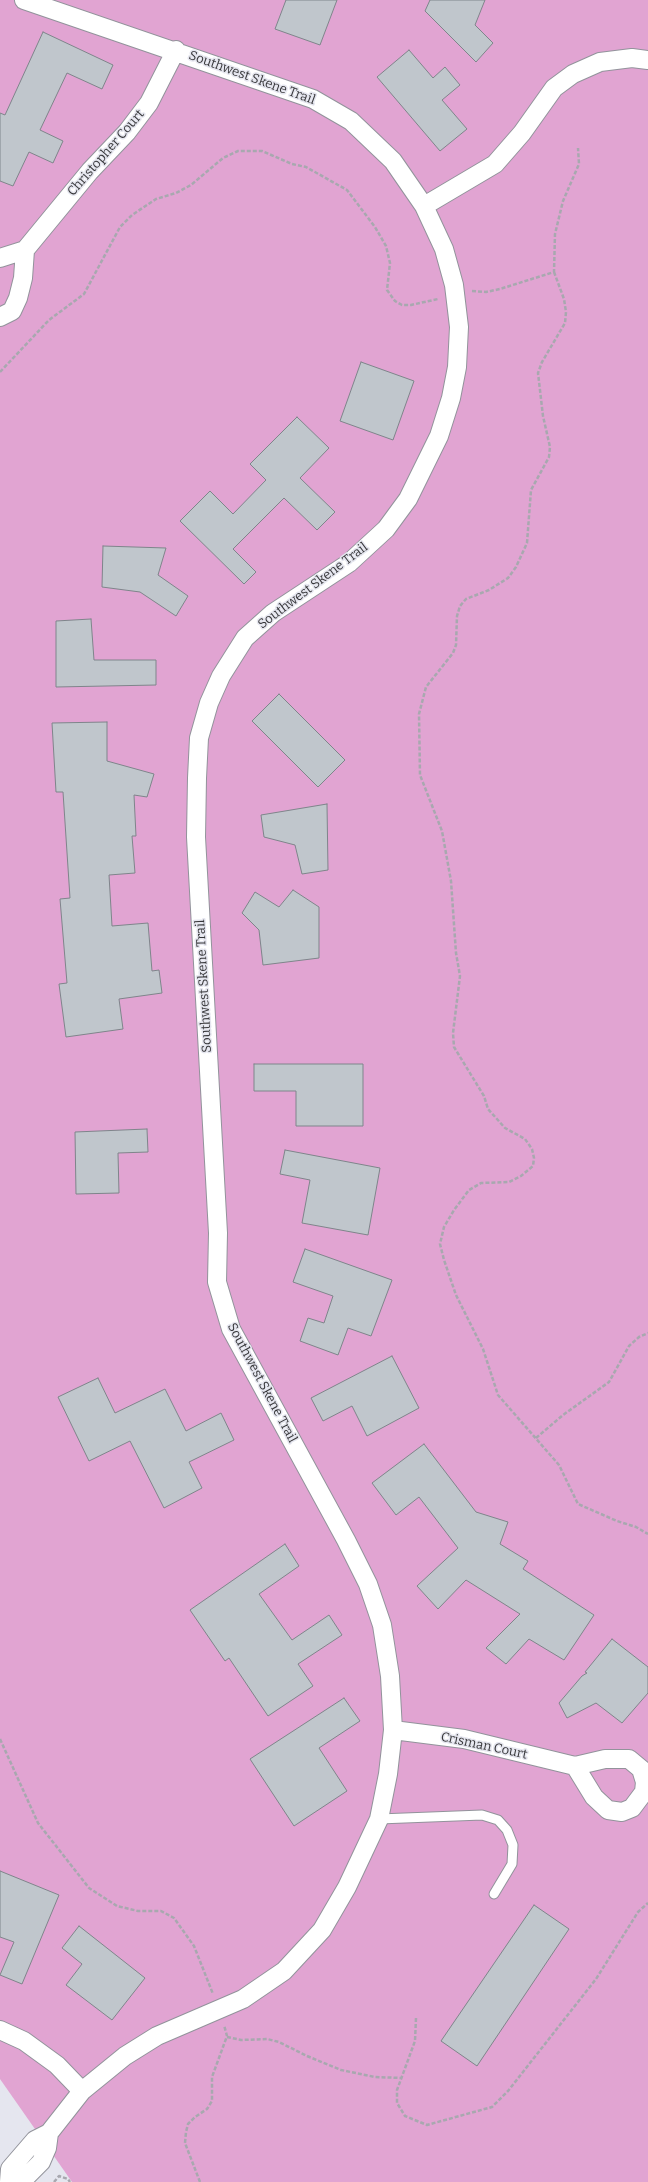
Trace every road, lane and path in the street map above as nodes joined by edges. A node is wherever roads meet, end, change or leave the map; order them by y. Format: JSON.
{"nodes":[{"id":1,"x":24,"y":0,"type":"edge"},
{"id":2,"x":176,"y":50,"type":"junction"},
{"id":3,"x":648,"y":60,"type":"edge"},
{"id":4,"x":578,"y":148,"type":"dead end"},
{"id":5,"x":424,"y":206,"type":"junction"},
{"id":6,"x":25,"y":250,"type":"junction"},
{"id":7,"x":0,"y":258,"type":"edge"},
{"id":8,"x":554,"y":272,"type":"junction"},
{"id":9,"x":455,"y":295,"type":"junction"},
{"id":10,"x":0,"y":317,"type":"edge"},
{"id":11,"x":0,"y":372,"type":"edge"},
{"id":12,"x":648,"y":1333,"type":"edge"},
{"id":13,"x":536,"y":1438,"type":"junction"},
{"id":14,"x":648,"y":1534,"type":"edge"},
{"id":15,"x":393,"y":1730,"type":"junction"},
{"id":16,"x":0,"y":1739,"type":"edge"},
{"id":17,"x":575,"y":1766,"type":"dead end"},
{"id":18,"x":379,"y":1818,"type":"junction"},
{"id":19,"x":494,"y":1894,"type":"dead end"},
{"id":20,"x":648,"y":1903,"type":"edge"},
{"id":21,"x":219,"y":2010,"type":"junction"},
{"id":22,"x":416,"y":2018,"type":"dead end"},
{"id":23,"x":0,"y":2030,"type":"edge"},
{"id":24,"x":226,"y":2037,"type":"junction"},
{"id":25,"x":402,"y":2078,"type":"junction"},
{"id":26,"x":82,"y":2091,"type":"junction"},
{"id":27,"x":49,"y":2132,"type":"junction"},
{"id":28,"x":9,"y":2182,"type":"edge"},
{"id":29,"x":21,"y":2182,"type":"edge"},
{"id":30,"x":54,"y":2182,"type":"edge"},
{"id":31,"x":70,"y":2182,"type":"edge"},
{"id":32,"x":200,"y":2182,"type":"edge"}],
"edges":[{"from":1,"to":2,"type":"street","name":"Southwest Skene Trail"},
{"from":2,"to":5,"type":"street","name":"Southwest Skene Trail"},
{"from":2,"to":6,"type":"street","name":"Christopher Court"},
{"from":3,"to":5,"type":"street"},
{"from":4,"to":8,"type":"path"},
{"from":5,"to":9,"type":"street","name":"Southwest Skene Trail"},
{"from":6,"to":7,"type":"street"},
{"from":6,"to":10,"type":"street"},
{"from":8,"to":9,"type":"path"},
{"from":8,"to":13,"type":"path"},
{"from":9,"to":11,"type":"path"},
{"from":9,"to":15,"type":"street","name":"Southwest Skene Trail"},
{"from":12,"to":13,"type":"path"},
{"from":13,"to":14,"type":"path"},
{"from":15,"to":17,"type":"street","name":"Crisman Court"},
{"from":15,"to":18,"type":"street","name":"Southwest Skene Trail"},
{"from":16,"to":21,"type":"path"},
{"from":18,"to":19,"type":"lane"},
{"from":18,"to":21,"type":"street","name":"Southwest Skene Trail"},
{"from":20,"to":25,"type":"path"},
{"from":21,"to":24,"type":"path"},
{"from":21,"to":26,"type":"street","name":"Southwest Skene Trail"},
{"from":22,"to":25,"type":"path"},
{"from":23,"to":26,"type":"street"},
{"from":24,"to":25,"type":"path"},
{"from":24,"to":32,"type":"path"},
{"from":26,"to":27,"type":"street","name":"Southwest Skene Trail"},
{"from":27,"to":28,"type":"street","name":"Southwest Skene Trail"},
{"from":27,"to":29,"type":"street","name":"Southwest Skene Trail"},
{"from":30,"to":31,"type":"path"}]}
